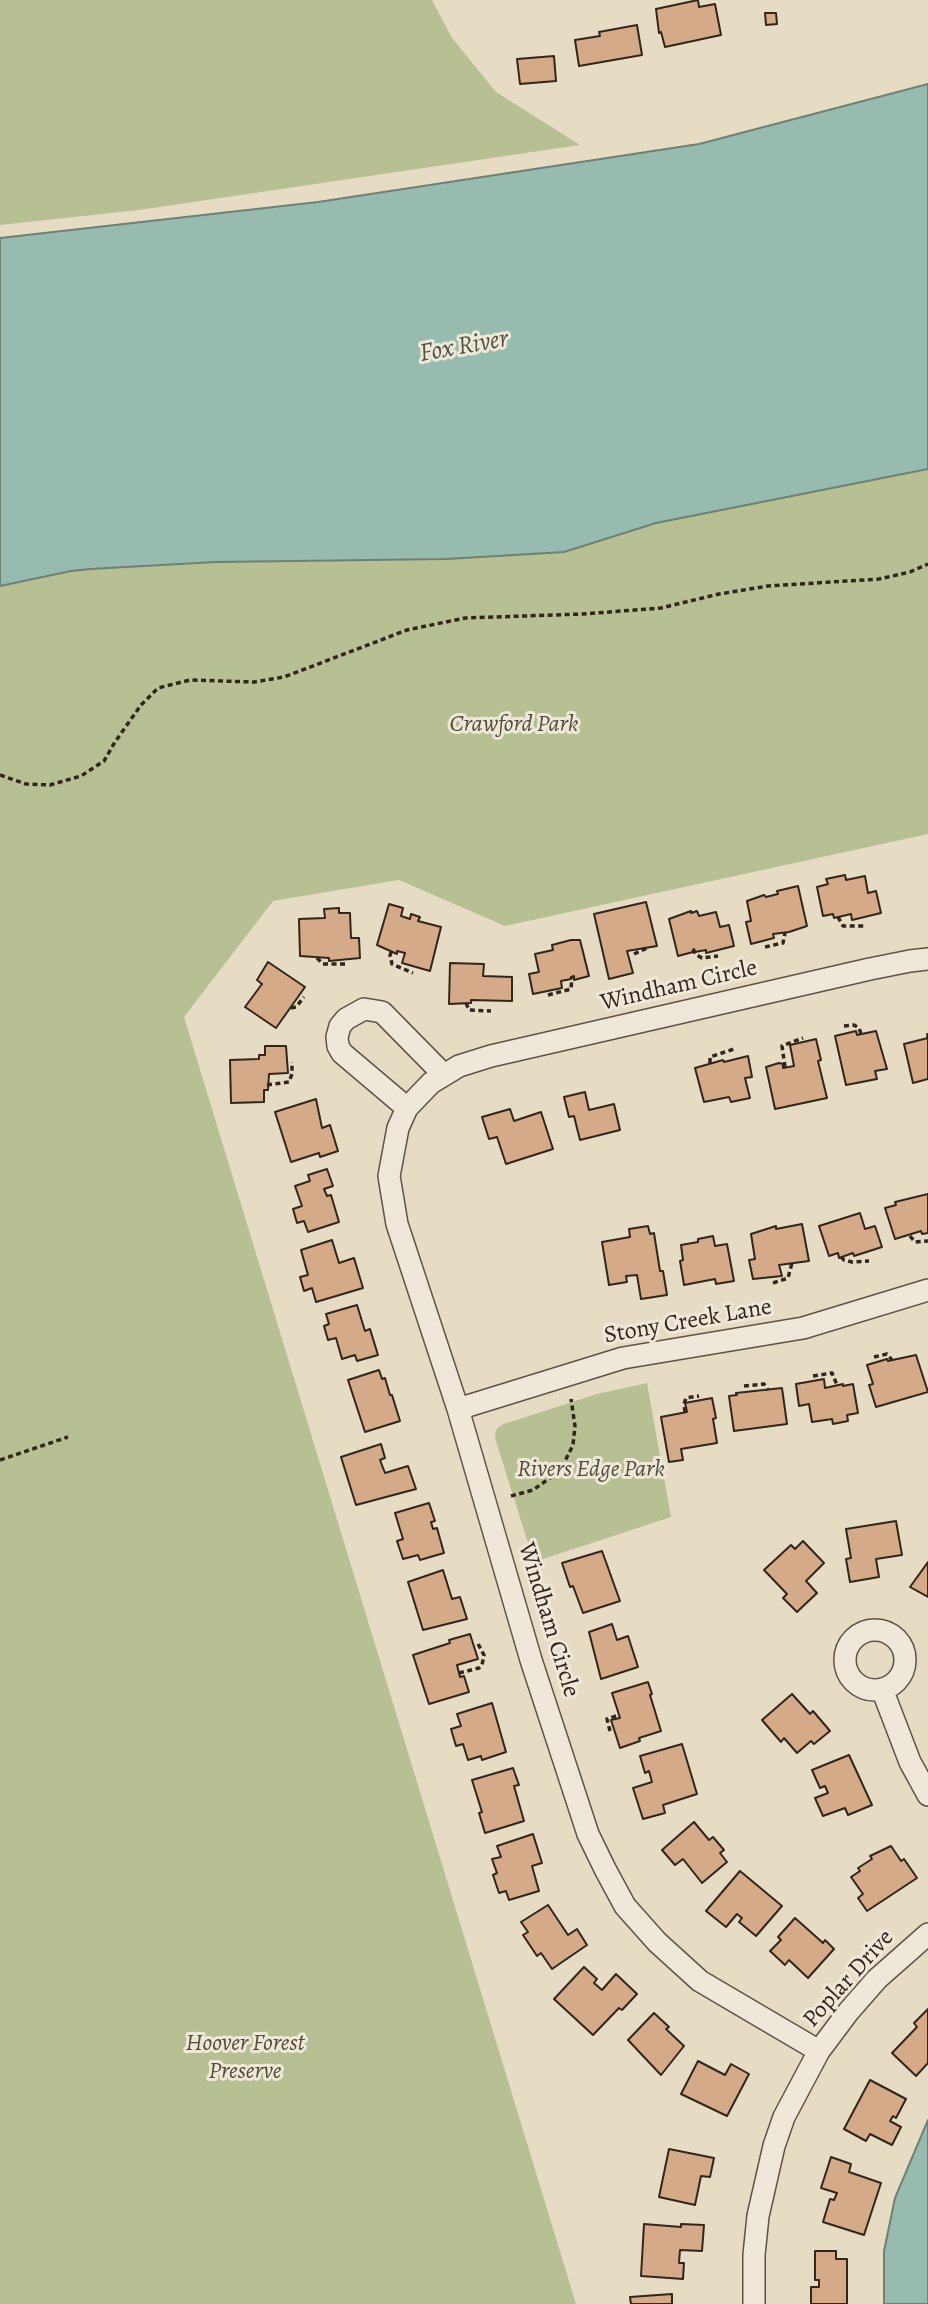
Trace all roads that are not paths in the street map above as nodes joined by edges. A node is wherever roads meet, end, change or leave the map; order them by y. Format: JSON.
{"nodes":[{"id":1,"x":928,"y":959,"type":"edge"},
{"id":2,"x":444,"y":1075,"type":"junction"},
{"id":3,"x":407,"y":1108,"type":"junction"},
{"id":4,"x":928,"y":1290,"type":"edge"},
{"id":5,"x":458,"y":1409,"type":"junction"},
{"id":6,"x":882,"y":1689,"type":"dead end"},
{"id":7,"x":928,"y":1795,"type":"edge"},
{"id":8,"x":928,"y":1934,"type":"edge"},
{"id":9,"x":819,"y":2051,"type":"junction"},
{"id":10,"x":754,"y":2304,"type":"edge"}],
"edges":[{"from":1,"to":2,"type":"street","name":"Windham Circle"},
{"from":2,"to":3,"type":"street","name":"Windham Circle"},
{"from":2,"to":3,"type":"street"},
{"from":3,"to":5,"type":"street","name":"Windham Circle"},
{"from":4,"to":5,"type":"street","name":"Stony Creek Lane"},
{"from":5,"to":9,"type":"street","name":"Windham Circle"},
{"from":6,"to":7,"type":"street"},
{"from":8,"to":9,"type":"street","name":"Poplar Drive"},
{"from":9,"to":10,"type":"street","name":"Poplar Drive"}]}
